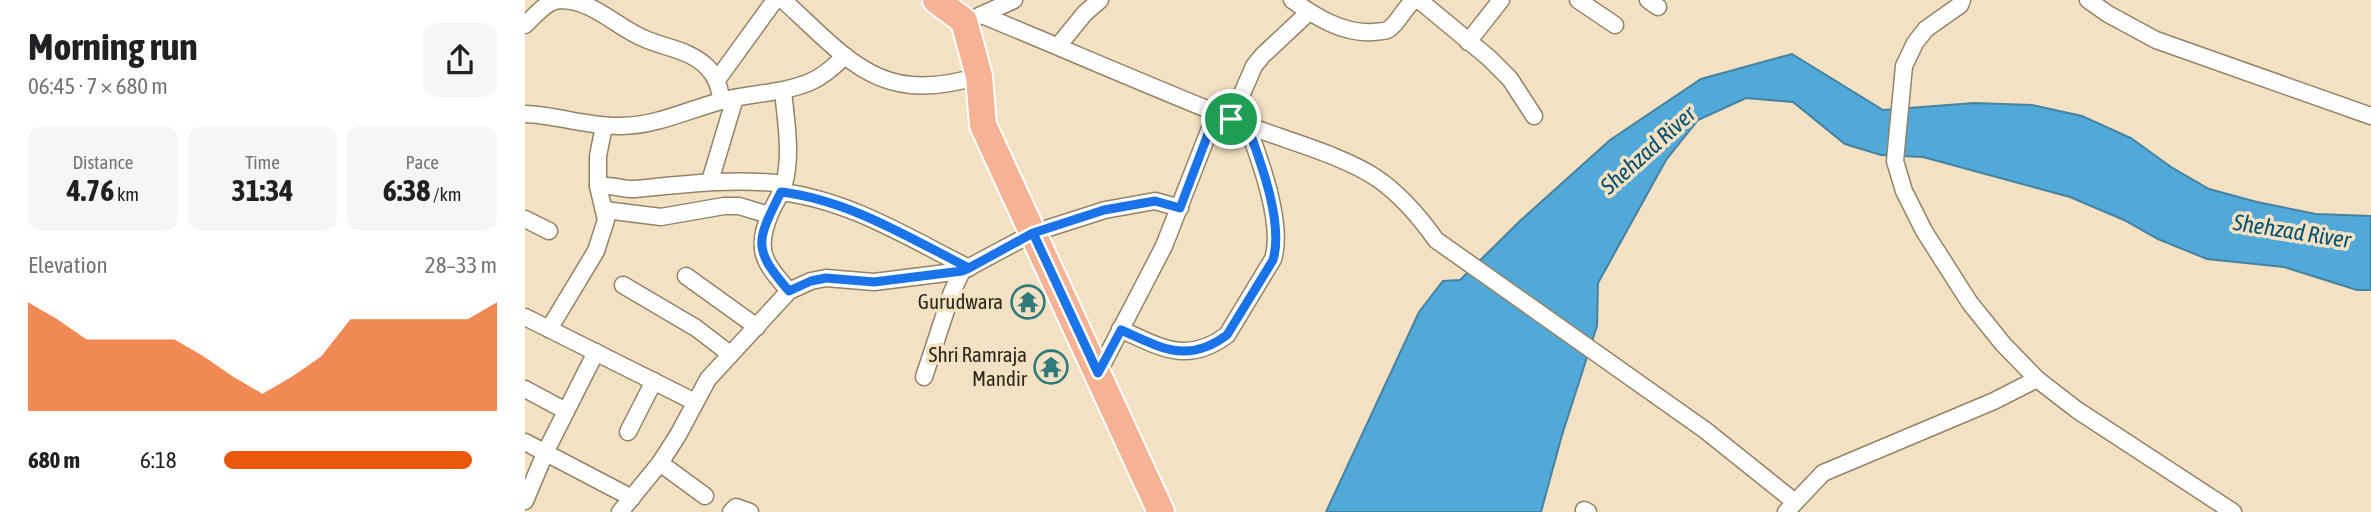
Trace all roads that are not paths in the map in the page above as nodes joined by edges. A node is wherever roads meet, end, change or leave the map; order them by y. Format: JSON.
{"nodes":[{"id":1,"x":775,"y":0,"type":"edge"},
{"id":2,"x":783,"y":0,"type":"edge"},
{"id":3,"x":936,"y":0,"type":"edge"},
{"id":4,"x":1014,"y":0,"type":"edge"},
{"id":5,"x":1100,"y":0,"type":"edge"},
{"id":6,"x":1292,"y":0,"type":"edge"},
{"id":7,"x":1417,"y":0,"type":"edge"},
{"id":8,"x":1501,"y":0,"type":"edge"},
{"id":9,"x":1962,"y":0,"type":"edge"},
{"id":10,"x":581,"y":1,"type":"edge"},
{"id":11,"x":1583,"y":1,"type":"edge"},
{"id":12,"x":2091,"y":1,"type":"edge"},
{"id":13,"x":1308,"y":12,"type":"junction"},
{"id":14,"x":973,"y":18,"type":"junction"},
{"id":15,"x":525,"y":25,"type":"edge"},
{"id":16,"x":1615,"y":25,"type":"dead end"},
{"id":17,"x":1468,"y":42,"type":"junction"},
{"id":18,"x":1058,"y":46,"type":"junction"},
{"id":19,"x":845,"y":56,"type":"junction"},
{"id":20,"x":979,"y":76,"type":"junction"},
{"id":21,"x":717,"y":80,"type":"junction"},
{"id":22,"x":783,"y":91,"type":"junction"},
{"id":23,"x":728,"y":99,"type":"junction"},
{"id":24,"x":525,"y":114,"type":"edge"},
{"id":25,"x":1223,"y":116,"type":"junction"},
{"id":26,"x":1534,"y":116,"type":"dead end"},
{"id":27,"x":2371,"y":116,"type":"edge"},
{"id":28,"x":1247,"y":125,"type":"junction"},
{"id":29,"x":604,"y":126,"type":"junction"},
{"id":30,"x":710,"y":181,"type":"junction"},
{"id":31,"x":598,"y":186,"type":"junction"},
{"id":32,"x":782,"y":188,"type":"junction"},
{"id":33,"x":1180,"y":208,"type":"junction"},
{"id":34,"x":605,"y":210,"type":"junction"},
{"id":35,"x":769,"y":215,"type":"junction"},
{"id":36,"x":525,"y":219,"type":"edge"},
{"id":37,"x":549,"y":231,"type":"dead end"},
{"id":38,"x":1033,"y":233,"type":"junction"},
{"id":39,"x":966,"y":269,"type":"junction"},
{"id":40,"x":686,"y":276,"type":"dead end"},
{"id":41,"x":623,"y":285,"type":"dead end"},
{"id":42,"x":789,"y":291,"type":"junction"},
{"id":43,"x":525,"y":317,"type":"edge"},
{"id":44,"x":757,"y":327,"type":"junction"},
{"id":45,"x":549,"y":329,"type":"junction"},
{"id":46,"x":1121,"y":330,"type":"junction"},
{"id":47,"x":596,"y":352,"type":"junction"},
{"id":48,"x":730,"y":354,"type":"junction"},
{"id":49,"x":1098,"y":373,"type":"junction"},
{"id":50,"x":924,"y":377,"type":"dead end"},
{"id":51,"x":2037,"y":379,"type":"junction"},
{"id":52,"x":654,"y":382,"type":"junction"},
{"id":53,"x":525,"y":389,"type":"edge"},
{"id":54,"x":695,"y":402,"type":"junction"},
{"id":55,"x":566,"y":411,"type":"junction"},
{"id":56,"x":628,"y":432,"type":"dead end"},
{"id":57,"x":525,"y":442,"type":"edge"},
{"id":58,"x":546,"y":451,"type":"junction"},
{"id":59,"x":660,"y":463,"type":"junction"},
{"id":60,"x":705,"y":496,"type":"dead end"},
{"id":61,"x":525,"y":501,"type":"edge"},
{"id":62,"x":626,"y":507,"type":"edge"},
{"id":63,"x":1790,"y":507,"type":"edge"},
{"id":64,"x":731,"y":512,"type":"edge"},
{"id":65,"x":750,"y":512,"type":"edge"},
{"id":66,"x":1160,"y":512,"type":"edge"},
{"id":67,"x":2233,"y":512,"type":"edge"}],
"edges":[{"from":1,"to":21,"type":"street"},
{"from":2,"to":19,"type":"street"},
{"from":3,"to":14,"type":"main road"},
{"from":4,"to":14,"type":"street"},
{"from":5,"to":18,"type":"street"},
{"from":6,"to":13,"type":"street"},
{"from":7,"to":13,"type":"street"},
{"from":7,"to":17,"type":"street"},
{"from":8,"to":17,"type":"street"},
{"from":9,"to":51,"type":"street"},
{"from":10,"to":15,"type":"street"},
{"from":10,"to":21,"type":"street"},
{"from":11,"to":16,"type":"street"},
{"from":12,"to":27,"type":"street"},
{"from":13,"to":25,"type":"street"},
{"from":14,"to":18,"type":"street"},
{"from":14,"to":20,"type":"main road"},
{"from":17,"to":26,"type":"street"},
{"from":18,"to":25,"type":"street"},
{"from":19,"to":20,"type":"street"},
{"from":19,"to":22,"type":"street"},
{"from":20,"to":38,"type":"main road"},
{"from":21,"to":23,"type":"street"},
{"from":22,"to":23,"type":"street"},
{"from":22,"to":32,"type":"street"},
{"from":23,"to":29,"type":"street"},
{"from":23,"to":30,"type":"street"},
{"from":24,"to":29,"type":"street"},
{"from":25,"to":28,"type":"street"},
{"from":25,"to":33,"type":"street"},
{"from":28,"to":46,"type":"street"},
{"from":28,"to":63,"type":"street"},
{"from":29,"to":31,"type":"street"},
{"from":30,"to":31,"type":"street"},
{"from":30,"to":32,"type":"street"},
{"from":31,"to":34,"type":"street"},
{"from":32,"to":35,"type":"street"},
{"from":32,"to":39,"type":"street"},
{"from":33,"to":38,"type":"street"},
{"from":33,"to":46,"type":"street"},
{"from":34,"to":35,"type":"street"},
{"from":34,"to":45,"type":"street"},
{"from":35,"to":42,"type":"street"},
{"from":36,"to":37,"type":"street"},
{"from":38,"to":39,"type":"street"},
{"from":38,"to":49,"type":"main road"},
{"from":39,"to":42,"type":"street"},
{"from":39,"to":50,"type":"street"},
{"from":40,"to":44,"type":"street"},
{"from":41,"to":48,"type":"street"},
{"from":42,"to":44,"type":"street"},
{"from":43,"to":45,"type":"street"},
{"from":44,"to":48,"type":"street"},
{"from":45,"to":47,"type":"street"},
{"from":46,"to":49,"type":"street"},
{"from":47,"to":52,"type":"street"},
{"from":47,"to":55,"type":"street"},
{"from":48,"to":54,"type":"street"},
{"from":49,"to":66,"type":"main road"},
{"from":51,"to":63,"type":"street"},
{"from":51,"to":67,"type":"street"},
{"from":52,"to":54,"type":"street"},
{"from":52,"to":56,"type":"street"},
{"from":53,"to":55,"type":"street"},
{"from":54,"to":59,"type":"street"},
{"from":55,"to":58,"type":"street"},
{"from":57,"to":58,"type":"street"},
{"from":58,"to":61,"type":"street"},
{"from":58,"to":62,"type":"street"},
{"from":59,"to":60,"type":"street"},
{"from":59,"to":62,"type":"street"},
{"from":64,"to":65,"type":"street"}]}
